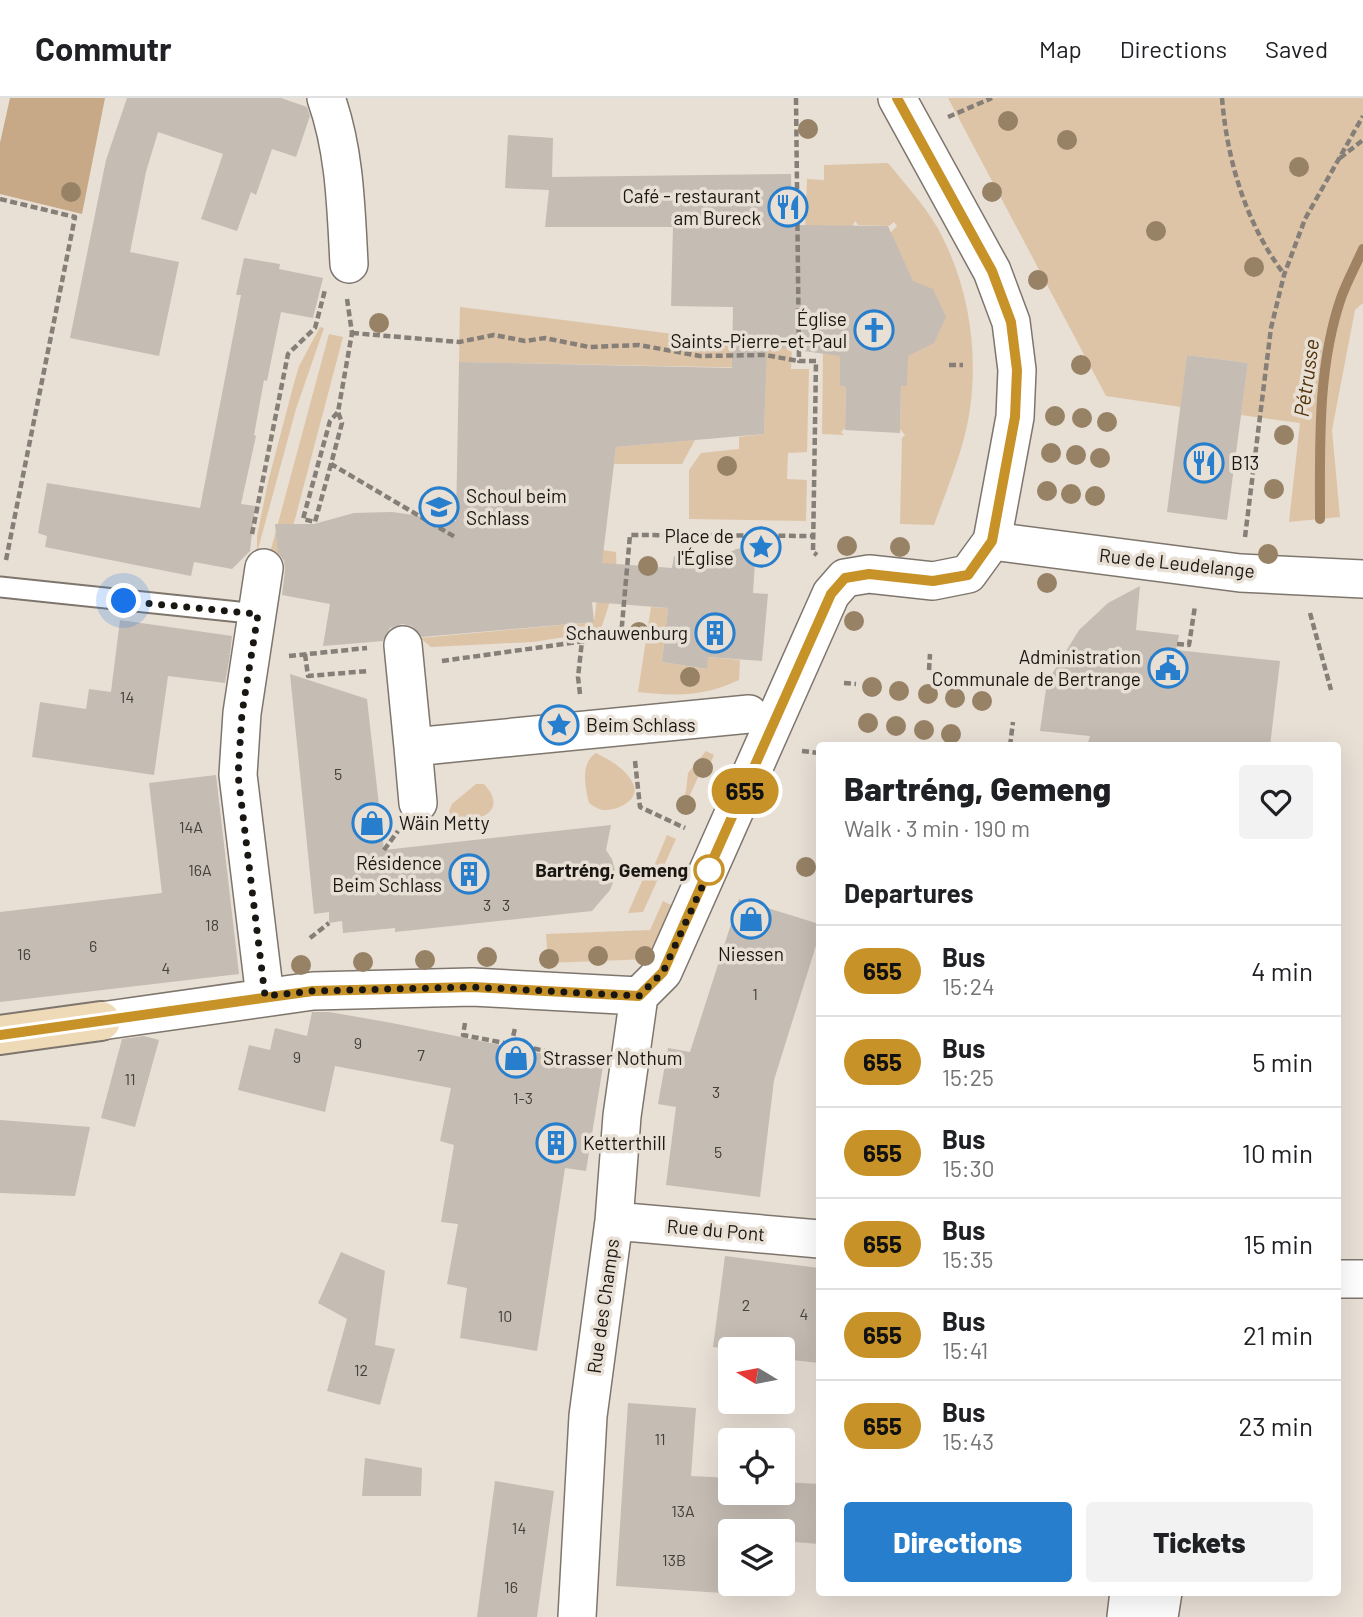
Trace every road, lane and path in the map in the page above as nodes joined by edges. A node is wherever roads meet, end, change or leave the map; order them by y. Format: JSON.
{"nodes":[{"id":1,"x":326,"y":98,"type":"edge"},
{"id":2,"x":796,"y":98,"type":"edge"},
{"id":3,"x":897,"y":98,"type":"edge"},
{"id":4,"x":992,"y":98,"type":"edge"},
{"id":5,"x":1222,"y":98,"type":"edge"},
{"id":6,"x":1363,"y":116,"type":"edge"},
{"id":7,"x":916,"y":132,"type":"junction"},
{"id":8,"x":1363,"y":140,"type":"edge"},
{"id":9,"x":1336,"y":161,"type":"junction"},
{"id":10,"x":0,"y":199,"type":"edge"},
{"id":11,"x":349,"y":264,"type":"junction"},
{"id":12,"x":1284,"y":275,"type":"junction"},
{"id":13,"x":352,"y":333,"type":"junction"},
{"id":14,"x":799,"y":361,"type":"junction"},
{"id":15,"x":949,"y":365,"type":"dead end"},
{"id":16,"x":963,"y":365,"type":"dead end"},
{"id":17,"x":338,"y":412,"type":"junction"},
{"id":18,"x":331,"y":464,"type":"junction"},
{"id":19,"x":813,"y":536,"type":"junction"},
{"id":20,"x":456,"y":537,"type":"dead end"},
{"id":21,"x":992,"y":541,"type":"junction"},
{"id":22,"x":264,"y":568,"type":"joint"},
{"id":23,"x":1240,"y":573,"type":"junction"},
{"id":24,"x":1298,"y":574,"type":"junction"},
{"id":25,"x":845,"y":578,"type":"junction"},
{"id":26,"x":1363,"y":579,"type":"edge"},
{"id":27,"x":1,"y":587,"type":"edge"},
{"id":28,"x":1196,"y":599,"type":"dead end"},
{"id":29,"x":258,"y":614,"type":"junction"},
{"id":30,"x":582,"y":641,"type":"junction"},
{"id":31,"x":1177,"y":644,"type":"dead end"},
{"id":32,"x":393,"y":653,"type":"junction"},
{"id":33,"x":930,"y":654,"type":"dead end"},
{"id":34,"x":929,"y":670,"type":"dead end"},
{"id":35,"x":578,"y":677,"type":"dead end"},
{"id":36,"x":844,"y":682,"type":"dead end"},
{"id":37,"x":856,"y":684,"type":"dead end"},
{"id":38,"x":1331,"y":690,"type":"dead end"},
{"id":39,"x":749,"y":714,"type":"dead end"},
{"id":40,"x":1013,"y":722,"type":"dead end"},
{"id":41,"x":632,"y":726,"type":"junction"},
{"id":42,"x":1010,"y":742,"type":"edge"},
{"id":43,"x":413,"y":747,"type":"junction"},
{"id":44,"x":418,"y":803,"type":"dead end"},
{"id":45,"x":674,"y":823,"type":"dead end"},
{"id":46,"x":329,"y":923,"type":"dead end"},
{"id":47,"x":310,"y":939,"type":"dead end"},
{"id":48,"x":651,"y":984,"type":"junction"},
{"id":49,"x":472,"y":987,"type":"junction"},
{"id":50,"x":265,"y":996,"type":"junction"},
{"id":51,"x":101,"y":1021,"type":"joint"},
{"id":52,"x":0,"y":1035,"type":"edge"},
{"id":53,"x":628,"y":1068,"type":"junction"},
{"id":54,"x":614,"y":1221,"type":"junction"},
{"id":55,"x":816,"y":1239,"type":"edge"},
{"id":56,"x":1341,"y":1279,"type":"edge"},
{"id":57,"x":1363,"y":1279,"type":"edge"},
{"id":58,"x":1129,"y":1596,"type":"edge"},
{"id":59,"x":1162,"y":1596,"type":"edge"},
{"id":60,"x":577,"y":1617,"type":"edge"},
{"id":61,"x":1126,"y":1617,"type":"edge"},
{"id":62,"x":1159,"y":1617,"type":"edge"}],
"edges":[{"from":1,"to":11,"type":"street"},
{"from":2,"to":14,"type":"path"},
{"from":3,"to":7,"type":"street"},
{"from":4,"to":7,"type":"path"},
{"from":5,"to":12,"type":"path"},
{"from":6,"to":9,"type":"path"},
{"from":7,"to":21,"type":"street"},
{"from":8,"to":9,"type":"path"},
{"from":9,"to":12,"type":"path"},
{"from":10,"to":27,"type":"path"},
{"from":11,"to":13,"type":"path"},
{"from":11,"to":22,"type":"path"},
{"from":12,"to":23,"type":"path"},
{"from":13,"to":14,"type":"path"},
{"from":13,"to":17,"type":"path"},
{"from":14,"to":19,"type":"path"},
{"from":15,"to":16,"type":"path"},
{"from":17,"to":18,"type":"path"},
{"from":17,"to":18,"type":"path"},
{"from":18,"to":20,"type":"path"},
{"from":19,"to":25,"type":"path"},
{"from":19,"to":30,"type":"path"},
{"from":21,"to":23,"type":"street","name":"Rue de Leudelange"},
{"from":21,"to":25,"type":"street"},
{"from":22,"to":29,"type":"street"},
{"from":23,"to":24,"type":"street","name":"Rue de Leudelange"},
{"from":24,"to":26,"type":"street","name":"Rue de Leudelange"},
{"from":24,"to":38,"type":"path"},
{"from":25,"to":48,"type":"street"},
{"from":27,"to":29,"type":"lane"},
{"from":28,"to":31,"type":"path"},
{"from":29,"to":50,"type":"street"},
{"from":30,"to":32,"type":"path"},
{"from":30,"to":35,"type":"path"},
{"from":32,"to":32,"type":"path"},
{"from":32,"to":43,"type":"street"},
{"from":33,"to":34,"type":"path"},
{"from":36,"to":37,"type":"path"},
{"from":39,"to":41,"type":"street"},
{"from":40,"to":42,"type":"path"},
{"from":41,"to":43,"type":"street"},
{"from":41,"to":45,"type":"path"},
{"from":43,"to":44,"type":"street"},
{"from":46,"to":47,"type":"path"},
{"from":48,"to":49,"type":"street"},
{"from":48,"to":53,"type":"street","name":"Rue des Champs"},
{"from":49,"to":50,"type":"street"},
{"from":49,"to":53,"type":"path"},
{"from":50,"to":51,"type":"street"},
{"from":51,"to":52,"type":"street"},
{"from":53,"to":54,"type":"street","name":"Rue des Champs"},
{"from":54,"to":55,"type":"street","name":"Rue du Pont"},
{"from":54,"to":60,"type":"street","name":"Rue des Champs"},
{"from":56,"to":57,"type":"street"},
{"from":58,"to":61,"type":"street"},
{"from":59,"to":62,"type":"street"}]}
